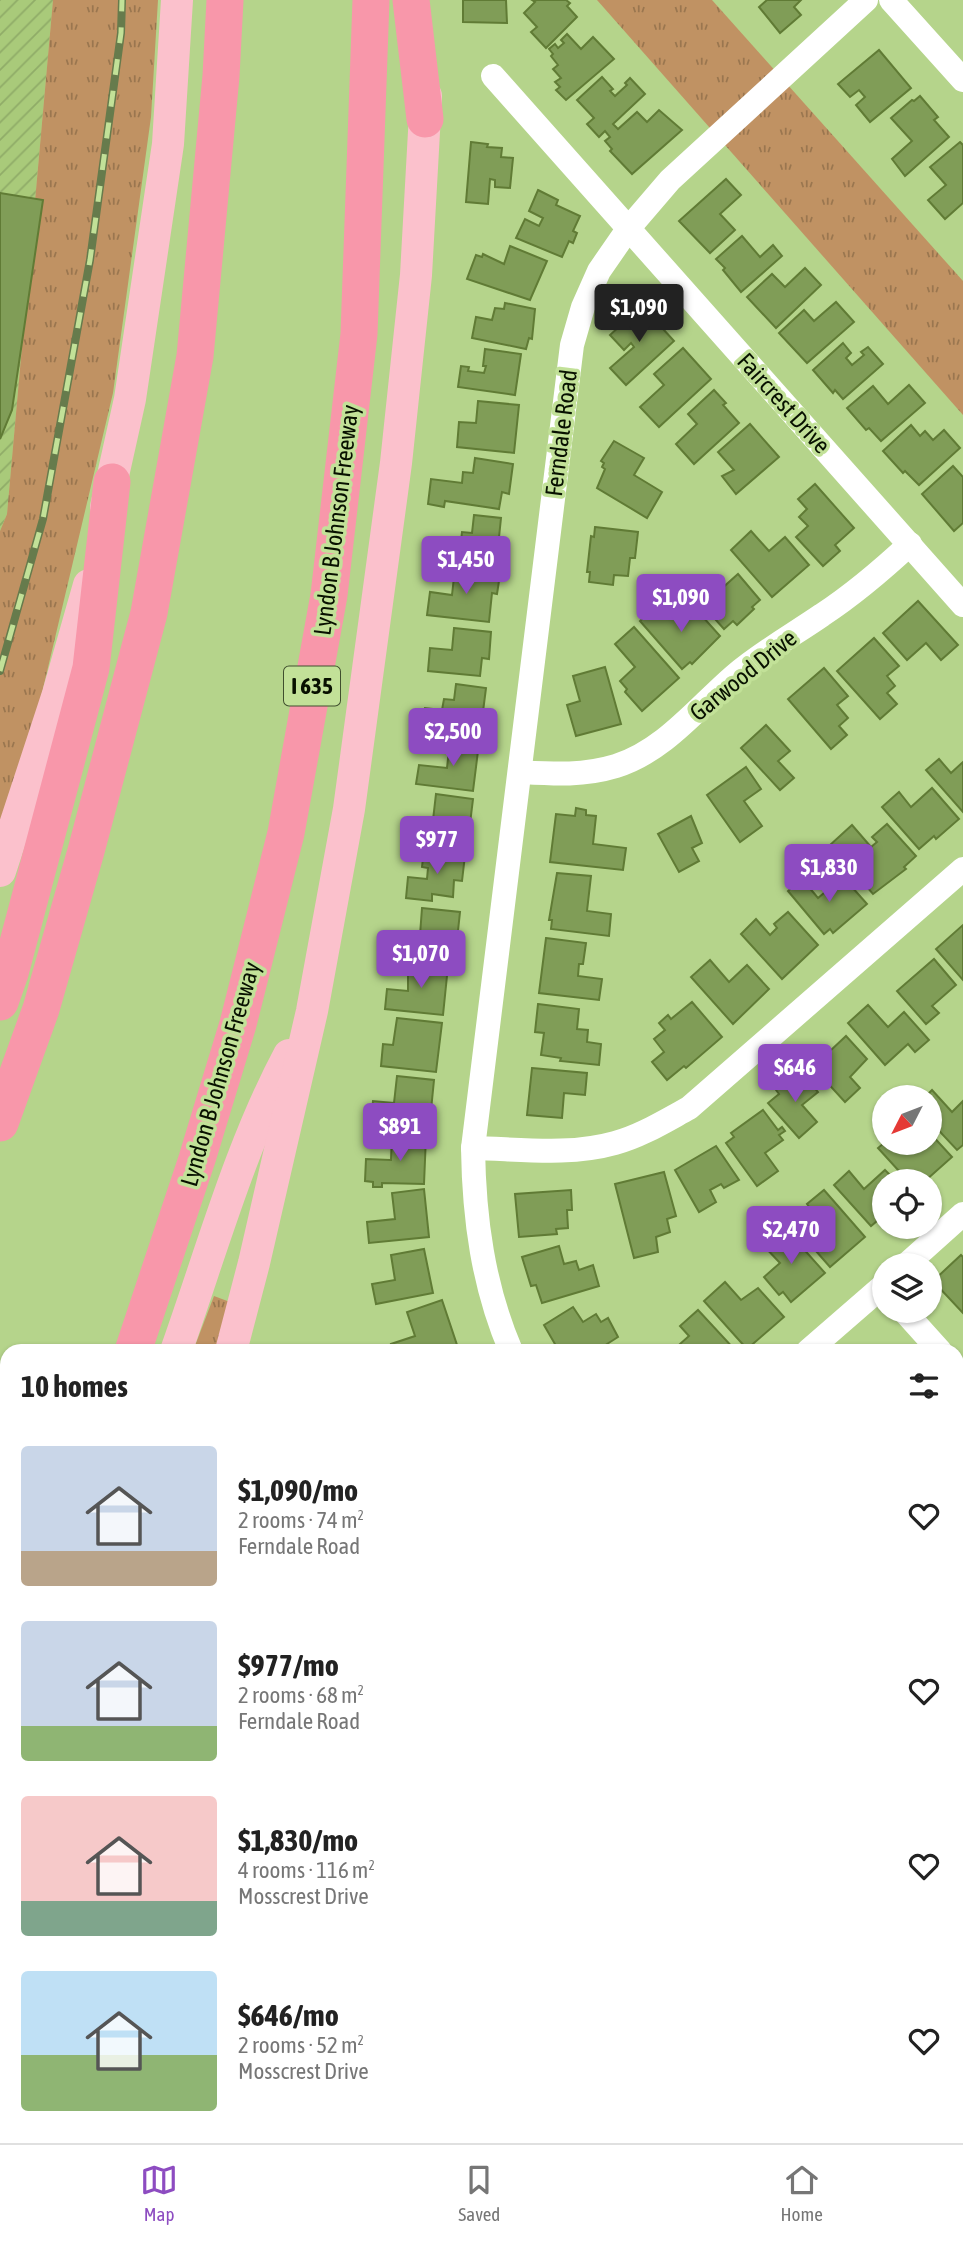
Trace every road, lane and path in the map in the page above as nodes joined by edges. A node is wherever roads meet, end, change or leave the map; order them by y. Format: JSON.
{"nodes":[{"id":1,"x":177,"y":0,"type":"edge"},
{"id":2,"x":225,"y":0,"type":"edge"},
{"id":3,"x":372,"y":0,"type":"edge"},
{"id":4,"x":411,"y":0,"type":"edge"},
{"id":5,"x":429,"y":0,"type":"edge"},
{"id":6,"x":866,"y":0,"type":"edge"},
{"id":7,"x":891,"y":0,"type":"edge"},
{"id":8,"x":493,"y":76,"type":"dead end"},
{"id":9,"x":963,"y":80,"type":"edge"},
{"id":10,"x":425,"y":119,"type":"junction"},
{"id":11,"x":628,"y":229,"type":"junction"},
{"id":12,"x":112,"y":482,"type":"junction"},
{"id":13,"x":910,"y":544,"type":"junction"},
{"id":14,"x":963,"y":605,"type":"edge"},
{"id":15,"x":520,"y":772,"type":"junction"},
{"id":16,"x":963,"y":869,"type":"edge"},
{"id":17,"x":0,"y":871,"type":"edge"},
{"id":18,"x":0,"y":1002,"type":"edge"},
{"id":19,"x":312,"y":1012,"type":"junction"},
{"id":20,"x":0,"y":1123,"type":"edge"},
{"id":21,"x":473,"y":1148,"type":"junction"},
{"id":22,"x":963,"y":1214,"type":"edge"},
{"id":23,"x":919,"y":1253,"type":"edge"},
{"id":24,"x":872,"y":1295,"type":"edge"},
{"id":25,"x":915,"y":1323,"type":"edge"},
{"id":26,"x":135,"y":1344,"type":"edge"},
{"id":27,"x":178,"y":1344,"type":"edge"},
{"id":28,"x":233,"y":1344,"type":"edge"},
{"id":29,"x":509,"y":1344,"type":"edge"},
{"id":30,"x":815,"y":1344,"type":"edge"},
{"id":31,"x":934,"y":1344,"type":"edge"}],
"edges":[{"from":1,"to":12,"type":"main road"},
{"from":2,"to":20,"type":"highway"},
{"from":3,"to":26,"type":"highway","name":"Lyndon B Johnson Freeway","number":"I 635"},
{"from":4,"to":10,"type":"highway"},
{"from":5,"to":10,"type":"main road"},
{"from":6,"to":11,"type":"street","name":"Ferndale Road"},
{"from":7,"to":9,"type":"street"},
{"from":8,"to":11,"type":"street","name":"Faircrest Drive"},
{"from":10,"to":19,"type":"main road"},
{"from":11,"to":13,"type":"street","name":"Faircrest Drive"},
{"from":11,"to":15,"type":"street","name":"Ferndale Road"},
{"from":12,"to":17,"type":"main road"},
{"from":12,"to":18,"type":"highway"},
{"from":13,"to":14,"type":"street","name":"Faircrest Drive"},
{"from":13,"to":15,"type":"street","name":"Garwood Drive"},
{"from":15,"to":21,"type":"street","name":"Ferndale Road"},
{"from":16,"to":21,"type":"street"},
{"from":19,"to":27,"type":"main road"},
{"from":19,"to":28,"type":"main road"},
{"from":21,"to":29,"type":"street","name":"Ferndale Road"},
{"from":22,"to":23,"type":"street"},
{"from":24,"to":30,"type":"street"},
{"from":25,"to":31,"type":"street"}]}
